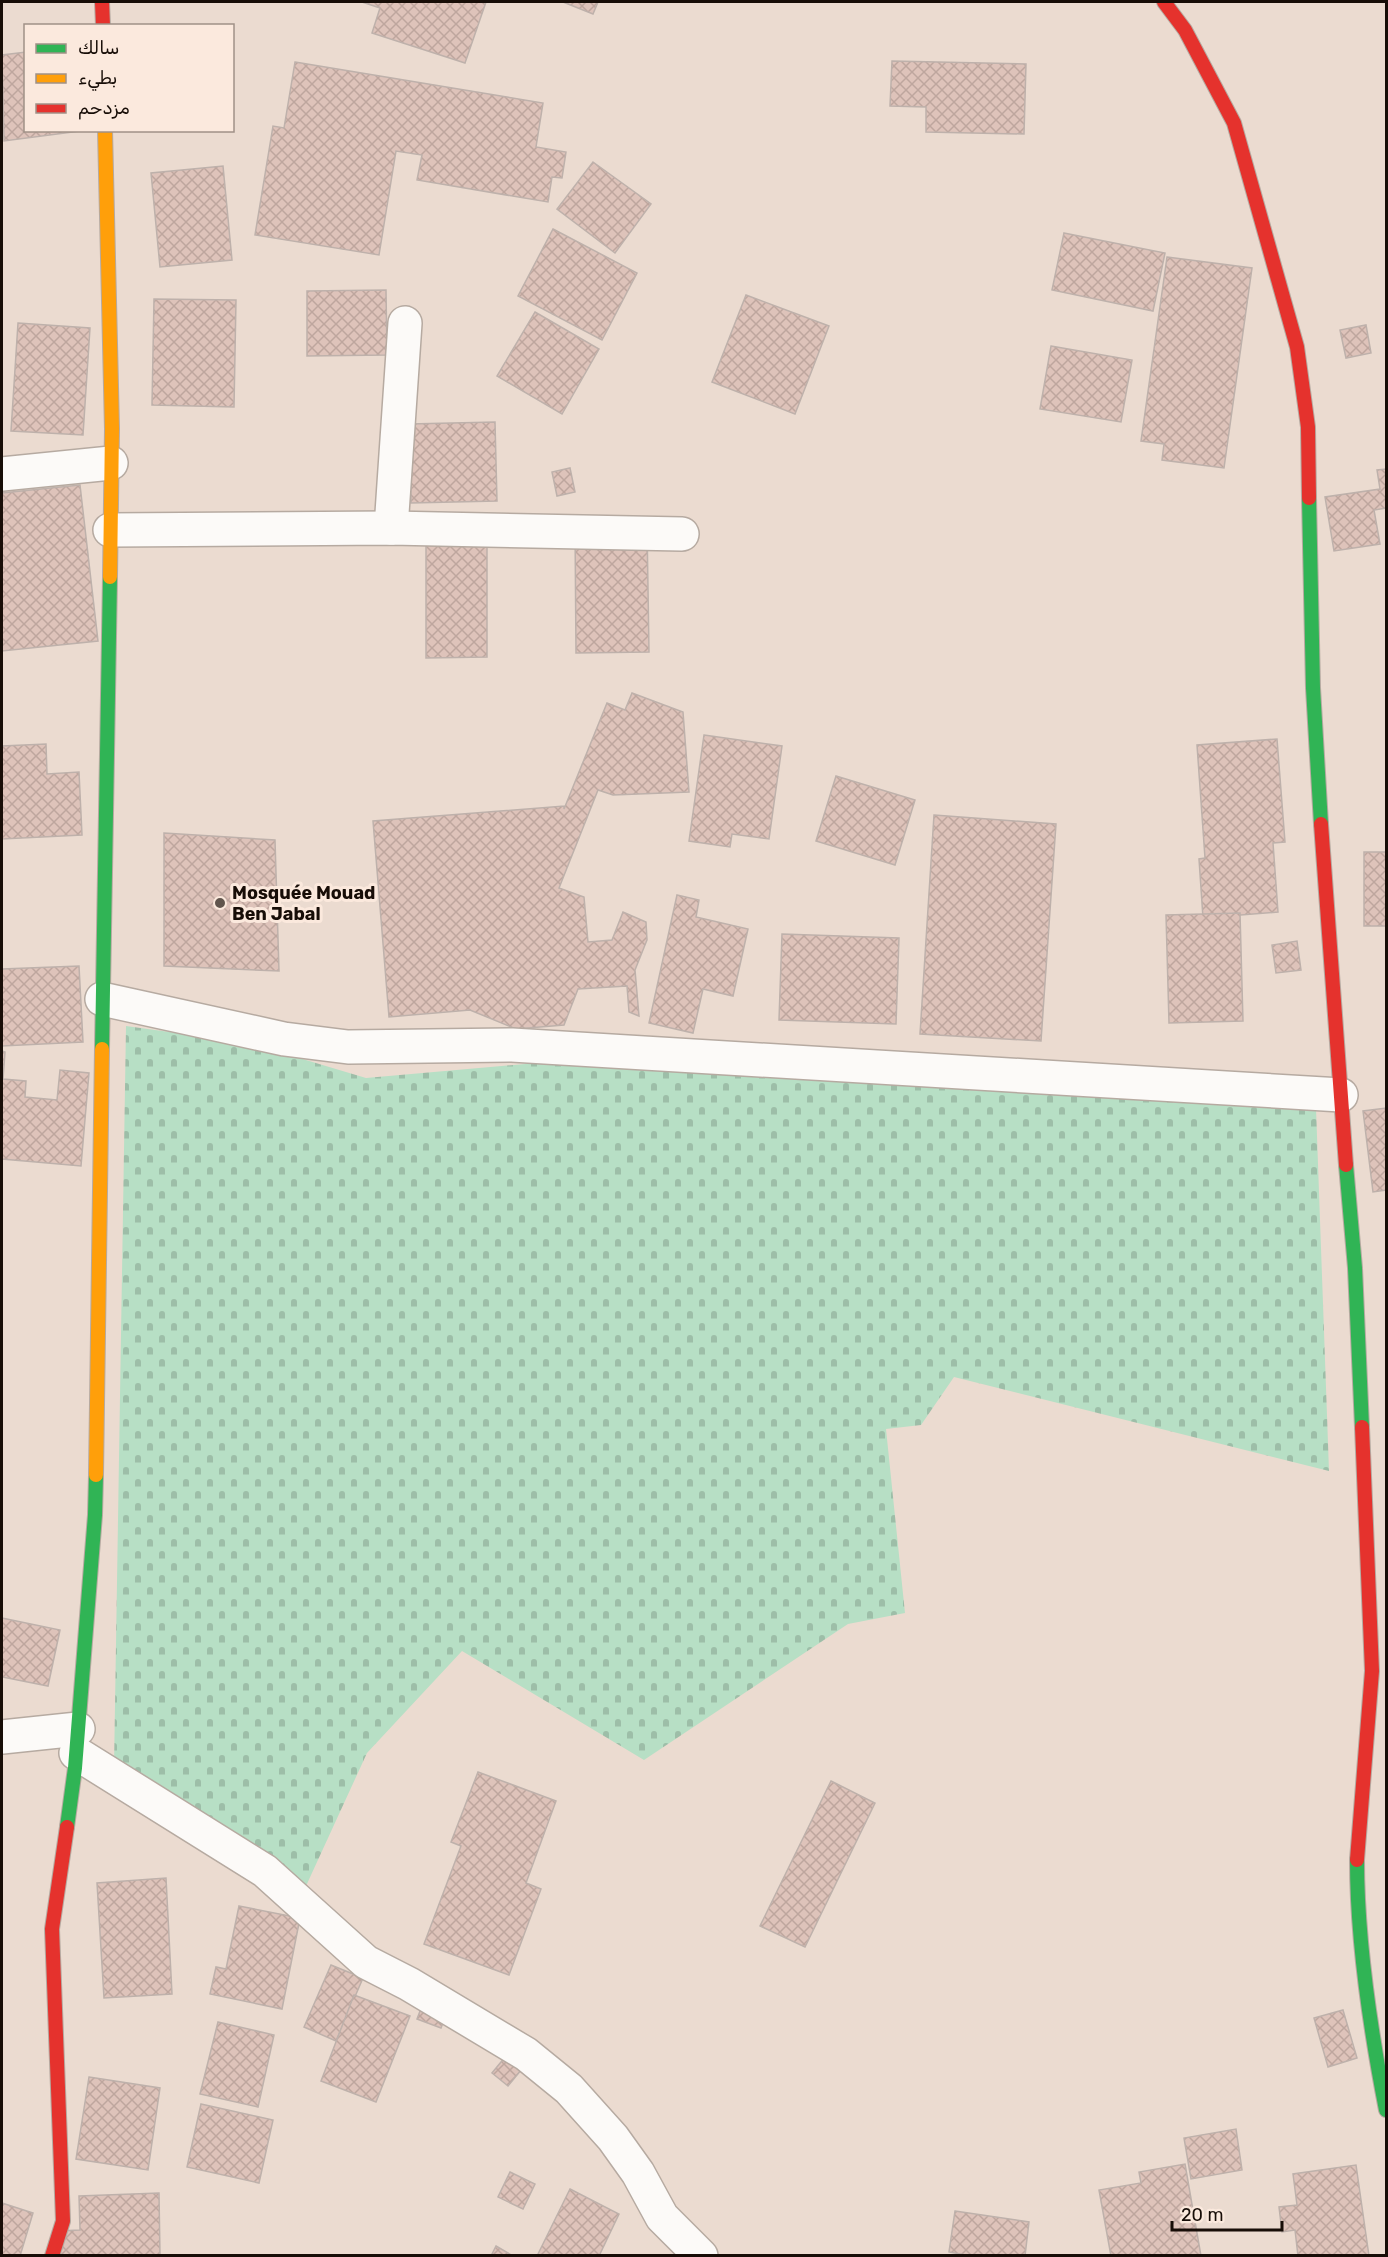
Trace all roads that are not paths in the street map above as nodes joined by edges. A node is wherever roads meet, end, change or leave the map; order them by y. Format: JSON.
{"nodes":[{"id":1,"x":102,"y":2,"type":"edge"},
{"id":2,"x":1164,"y":2,"type":"edge"},
{"id":3,"x":103,"y":24,"type":"edge"},
{"id":4,"x":105,"y":132,"type":"edge"},
{"id":5,"x":405,"y":323,"type":"dead end"},
{"id":6,"x":111,"y":463,"type":"junction"},
{"id":7,"x":2,"y":474,"type":"edge"},
{"id":8,"x":391,"y":528,"type":"junction"},
{"id":9,"x":110,"y":530,"type":"junction"},
{"id":10,"x":682,"y":534,"type":"dead end"},
{"id":11,"x":102,"y":999,"type":"junction"},
{"id":12,"x":1341,"y":1095,"type":"junction"},
{"id":13,"x":2,"y":1737,"type":"edge"},
{"id":14,"x":77,"y":1741,"type":"junction"},
{"id":15,"x":1386,"y":2109,"type":"edge"},
{"id":16,"x":52,"y":2256,"type":"edge"},
{"id":17,"x":701,"y":2256,"type":"edge"}],
"edges":[{"from":1,"to":3,"type":"street"},
{"from":2,"to":12,"type":"street"},
{"from":4,"to":6,"type":"street"},
{"from":5,"to":8,"type":"street"},
{"from":6,"to":7,"type":"street"},
{"from":6,"to":9,"type":"street"},
{"from":8,"to":9,"type":"street"},
{"from":8,"to":10,"type":"street"},
{"from":9,"to":11,"type":"street"},
{"from":11,"to":12,"type":"street"},
{"from":11,"to":14,"type":"street"},
{"from":12,"to":15,"type":"street"},
{"from":13,"to":14,"type":"street"},
{"from":14,"to":16,"type":"street"},
{"from":14,"to":17,"type":"street"}]}
